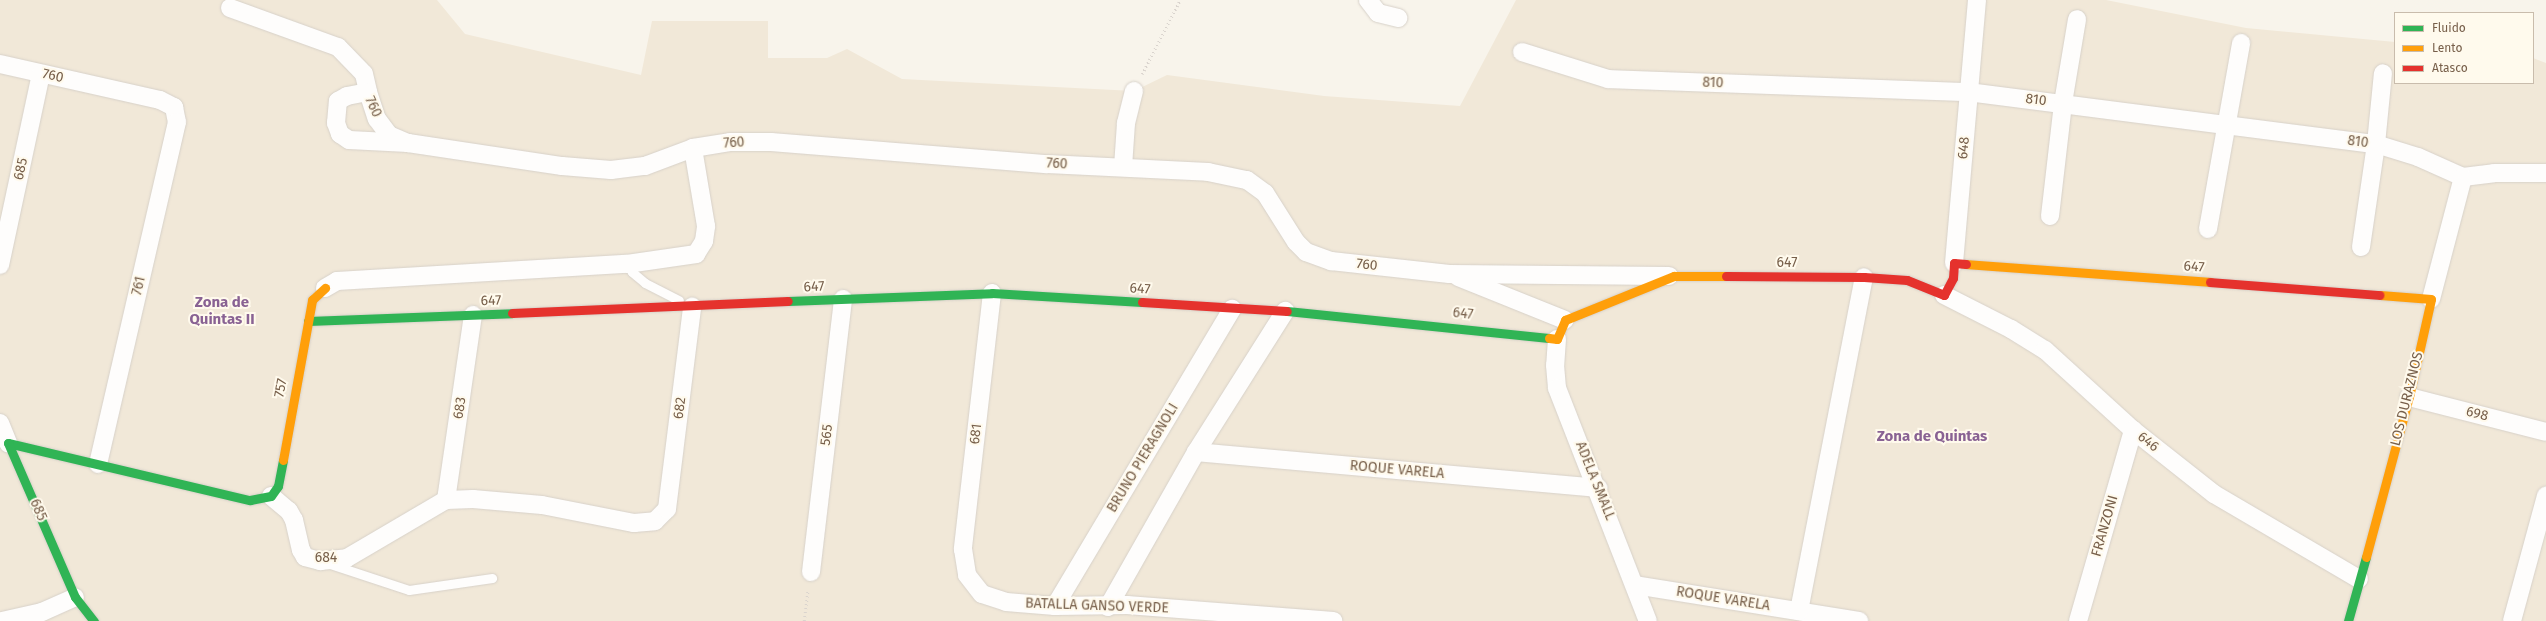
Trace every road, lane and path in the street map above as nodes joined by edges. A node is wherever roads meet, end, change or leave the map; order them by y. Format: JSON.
{"nodes":[{"id":1,"x":1180,"y":0,"type":"edge"},
{"id":2,"x":1368,"y":0,"type":"edge"},
{"id":3,"x":1977,"y":0,"type":"edge"},
{"id":4,"x":227,"y":4,"type":"edge"},
{"id":5,"x":1398,"y":18,"type":"dead end"},
{"id":6,"x":2077,"y":19,"type":"dead end"},
{"id":7,"x":2241,"y":43,"type":"dead end"},
{"id":8,"x":1522,"y":52,"type":"dead end"},
{"id":9,"x":0,"y":64,"type":"edge"},
{"id":10,"x":2383,"y":73,"type":"dead end"},
{"id":11,"x":42,"y":74,"type":"junction"},
{"id":12,"x":1134,"y":91,"type":"joint"},
{"id":13,"x":368,"y":92,"type":"junction"},
{"id":14,"x":1968,"y":92,"type":"junction"},
{"id":15,"x":2063,"y":103,"type":"junction"},
{"id":16,"x":174,"y":107,"type":"joint"},
{"id":17,"x":2226,"y":125,"type":"junction"},
{"id":18,"x":408,"y":143,"type":"junction"},
{"id":19,"x":2376,"y":144,"type":"junction"},
{"id":20,"x":692,"y":148,"type":"junction"},
{"id":21,"x":1123,"y":167,"type":"junction"},
{"id":22,"x":2546,"y":173,"type":"edge"},
{"id":23,"x":2464,"y":177,"type":"junction"},
{"id":24,"x":6,"y":216,"type":"edge"},
{"id":25,"x":2050,"y":216,"type":"dead end"},
{"id":26,"x":2208,"y":228,"type":"dead end"},
{"id":27,"x":2360,"y":247,"type":"dead end"},
{"id":28,"x":1954,"y":263,"type":"junction"},
{"id":29,"x":0,"y":264,"type":"edge"},
{"id":30,"x":627,"y":264,"type":"junction"},
{"id":31,"x":1449,"y":274,"type":"junction"},
{"id":32,"x":1674,"y":276,"type":"junction"},
{"id":33,"x":1864,"y":277,"type":"junction"},
{"id":34,"x":325,"y":288,"type":"joint"},
{"id":35,"x":992,"y":293,"type":"junction"},
{"id":36,"x":1944,"y":295,"type":"junction"},
{"id":37,"x":843,"y":299,"type":"junction"},
{"id":38,"x":2431,"y":299,"type":"junction"},
{"id":39,"x":692,"y":307,"type":"junction"},
{"id":40,"x":1232,"y":309,"type":"junction"},
{"id":41,"x":1285,"y":310,"type":"junction"},
{"id":42,"x":473,"y":315,"type":"junction"},
{"id":43,"x":1564,"y":320,"type":"junction"},
{"id":44,"x":308,"y":321,"type":"junction"},
{"id":45,"x":1557,"y":339,"type":"junction"},
{"id":46,"x":2409,"y":397,"type":"junction"},
{"id":47,"x":0,"y":424,"type":"edge"},
{"id":48,"x":2133,"y":430,"type":"junction"},
{"id":49,"x":2546,"y":432,"type":"edge"},
{"id":50,"x":8,"y":443,"type":"junction"},
{"id":51,"x":1196,"y":452,"type":"junction"},
{"id":52,"x":98,"y":464,"type":"junction"},
{"id":53,"x":1598,"y":488,"type":"junction"},
{"id":54,"x":271,"y":496,"type":"junction"},
{"id":55,"x":2546,"y":496,"type":"edge"},
{"id":56,"x":446,"y":500,"type":"junction"},
{"id":57,"x":667,"y":509,"type":"joint"},
{"id":58,"x":320,"y":561,"type":"junction"},
{"id":59,"x":811,"y":572,"type":"joint"},
{"id":60,"x":967,"y":575,"type":"joint"},
{"id":61,"x":492,"y":578,"type":"dead end"},
{"id":62,"x":2359,"y":579,"type":"junction"},
{"id":63,"x":1635,"y":585,"type":"junction"},
{"id":64,"x":75,"y":597,"type":"junction"},
{"id":65,"x":1055,"y":606,"type":"junction"},
{"id":66,"x":1108,"y":607,"type":"junction"},
{"id":67,"x":1799,"y":612,"type":"junction"},
{"id":68,"x":2,"y":621,"type":"edge"},
{"id":69,"x":94,"y":621,"type":"edge"},
{"id":70,"x":804,"y":621,"type":"edge"},
{"id":71,"x":1326,"y":621,"type":"edge"},
{"id":72,"x":1333,"y":621,"type":"edge"},
{"id":73,"x":1648,"y":621,"type":"edge"},
{"id":74,"x":1859,"y":621,"type":"edge"},
{"id":75,"x":2078,"y":621,"type":"edge"},
{"id":76,"x":2348,"y":621,"type":"edge"},
{"id":77,"x":2512,"y":621,"type":"edge"}],
"edges":[{"from":1,"to":12,"type":"path"},
{"from":2,"to":5,"type":"street"},
{"from":3,"to":14,"type":"street","name":"648"},
{"from":4,"to":13,"type":"street"},
{"from":6,"to":15,"type":"street"},
{"from":7,"to":17,"type":"street"},
{"from":8,"to":14,"type":"street","name":"810"},
{"from":9,"to":11,"type":"street","name":"760"},
{"from":10,"to":19,"type":"street"},
{"from":11,"to":16,"type":"street","name":"760"},
{"from":11,"to":24,"type":"street","name":"685"},
{"from":12,"to":21,"type":"street"},
{"from":13,"to":18,"type":"street","name":"760"},
{"from":13,"to":18,"type":"street","name":"760"},
{"from":14,"to":15,"type":"street","name":"810"},
{"from":14,"to":28,"type":"street","name":"648"},
{"from":15,"to":17,"type":"street","name":"810"},
{"from":15,"to":25,"type":"street"},
{"from":16,"to":52,"type":"street","name":"761"},
{"from":17,"to":19,"type":"street","name":"810"},
{"from":17,"to":26,"type":"street"},
{"from":18,"to":20,"type":"street","name":"760"},
{"from":19,"to":23,"type":"street","name":"810"},
{"from":19,"to":27,"type":"street"},
{"from":20,"to":21,"type":"street","name":"760"},
{"from":20,"to":30,"type":"street"},
{"from":21,"to":31,"type":"street","name":"760"},
{"from":22,"to":23,"type":"street"},
{"from":23,"to":38,"type":"street","name":"LOS DURAZNOS"},
{"from":24,"to":29,"type":"street","name":"685"},
{"from":28,"to":36,"type":"street","name":"648"},
{"from":28,"to":38,"type":"street","name":"647"},
{"from":30,"to":34,"type":"street"},
{"from":30,"to":39,"type":"lane"},
{"from":31,"to":32,"type":"street","name":"760"},
{"from":31,"to":43,"type":"street"},
{"from":32,"to":33,"type":"street","name":"647"},
{"from":32,"to":43,"type":"street","name":"647"},
{"from":33,"to":36,"type":"street","name":"647"},
{"from":33,"to":67,"type":"street"},
{"from":34,"to":44,"type":"street","name":"757"},
{"from":35,"to":37,"type":"street","name":"647"},
{"from":35,"to":40,"type":"street","name":"647"},
{"from":35,"to":60,"type":"street","name":"681"},
{"from":36,"to":48,"type":"street","name":"646"},
{"from":37,"to":39,"type":"street","name":"647"},
{"from":37,"to":59,"type":"street","name":"565"},
{"from":38,"to":46,"type":"street","name":"LOS DURAZNOS"},
{"from":39,"to":42,"type":"street","name":"647"},
{"from":39,"to":57,"type":"street","name":"682"},
{"from":40,"to":41,"type":"street","name":"647"},
{"from":40,"to":65,"type":"street","name":"BRUNO PIERAGNOLI"},
{"from":41,"to":45,"type":"street","name":"647"},
{"from":41,"to":51,"type":"street"},
{"from":42,"to":44,"type":"street","name":"647"},
{"from":42,"to":56,"type":"street","name":"683"},
{"from":43,"to":45,"type":"street"},
{"from":44,"to":54,"type":"street","name":"757"},
{"from":45,"to":53,"type":"street","name":"ADELA SMALL"},
{"from":46,"to":49,"type":"street","name":"698"},
{"from":46,"to":62,"type":"street","name":"LOS DURAZNOS"},
{"from":47,"to":50,"type":"street","name":"685"},
{"from":48,"to":62,"type":"street","name":"646"},
{"from":48,"to":75,"type":"street","name":"FRANZONI"},
{"from":50,"to":52,"type":"street"},
{"from":50,"to":64,"type":"street","name":"685"},
{"from":51,"to":53,"type":"street","name":"ROQUE VARELA"},
{"from":51,"to":66,"type":"street"},
{"from":52,"to":54,"type":"street"},
{"from":53,"to":63,"type":"street","name":"ADELA SMALL"},
{"from":54,"to":58,"type":"street","name":"684"},
{"from":55,"to":77,"type":"street"},
{"from":56,"to":57,"type":"street","name":"684"},
{"from":56,"to":58,"type":"street","name":"684"},
{"from":58,"to":61,"type":"lane"},
{"from":59,"to":70,"type":"path"},
{"from":60,"to":65,"type":"street","name":"BATALLA GANSO VERDE"},
{"from":62,"to":76,"type":"street","name":"LOS DURAZNOS"},
{"from":63,"to":67,"type":"street","name":"ROQUE VARELA"},
{"from":63,"to":73,"type":"street","name":"ADELA SMALL"},
{"from":64,"to":68,"type":"street"},
{"from":64,"to":69,"type":"street","name":"685"},
{"from":65,"to":66,"type":"street","name":"BATALLA GANSO VERDE"},
{"from":66,"to":71,"type":"street","name":"BATALLA GANSO VERDE"},
{"from":67,"to":74,"type":"street","name":"ROQUE VARELA"},
{"from":71,"to":72,"type":"street","name":"BATALLA GANSO VERDE"}]}
